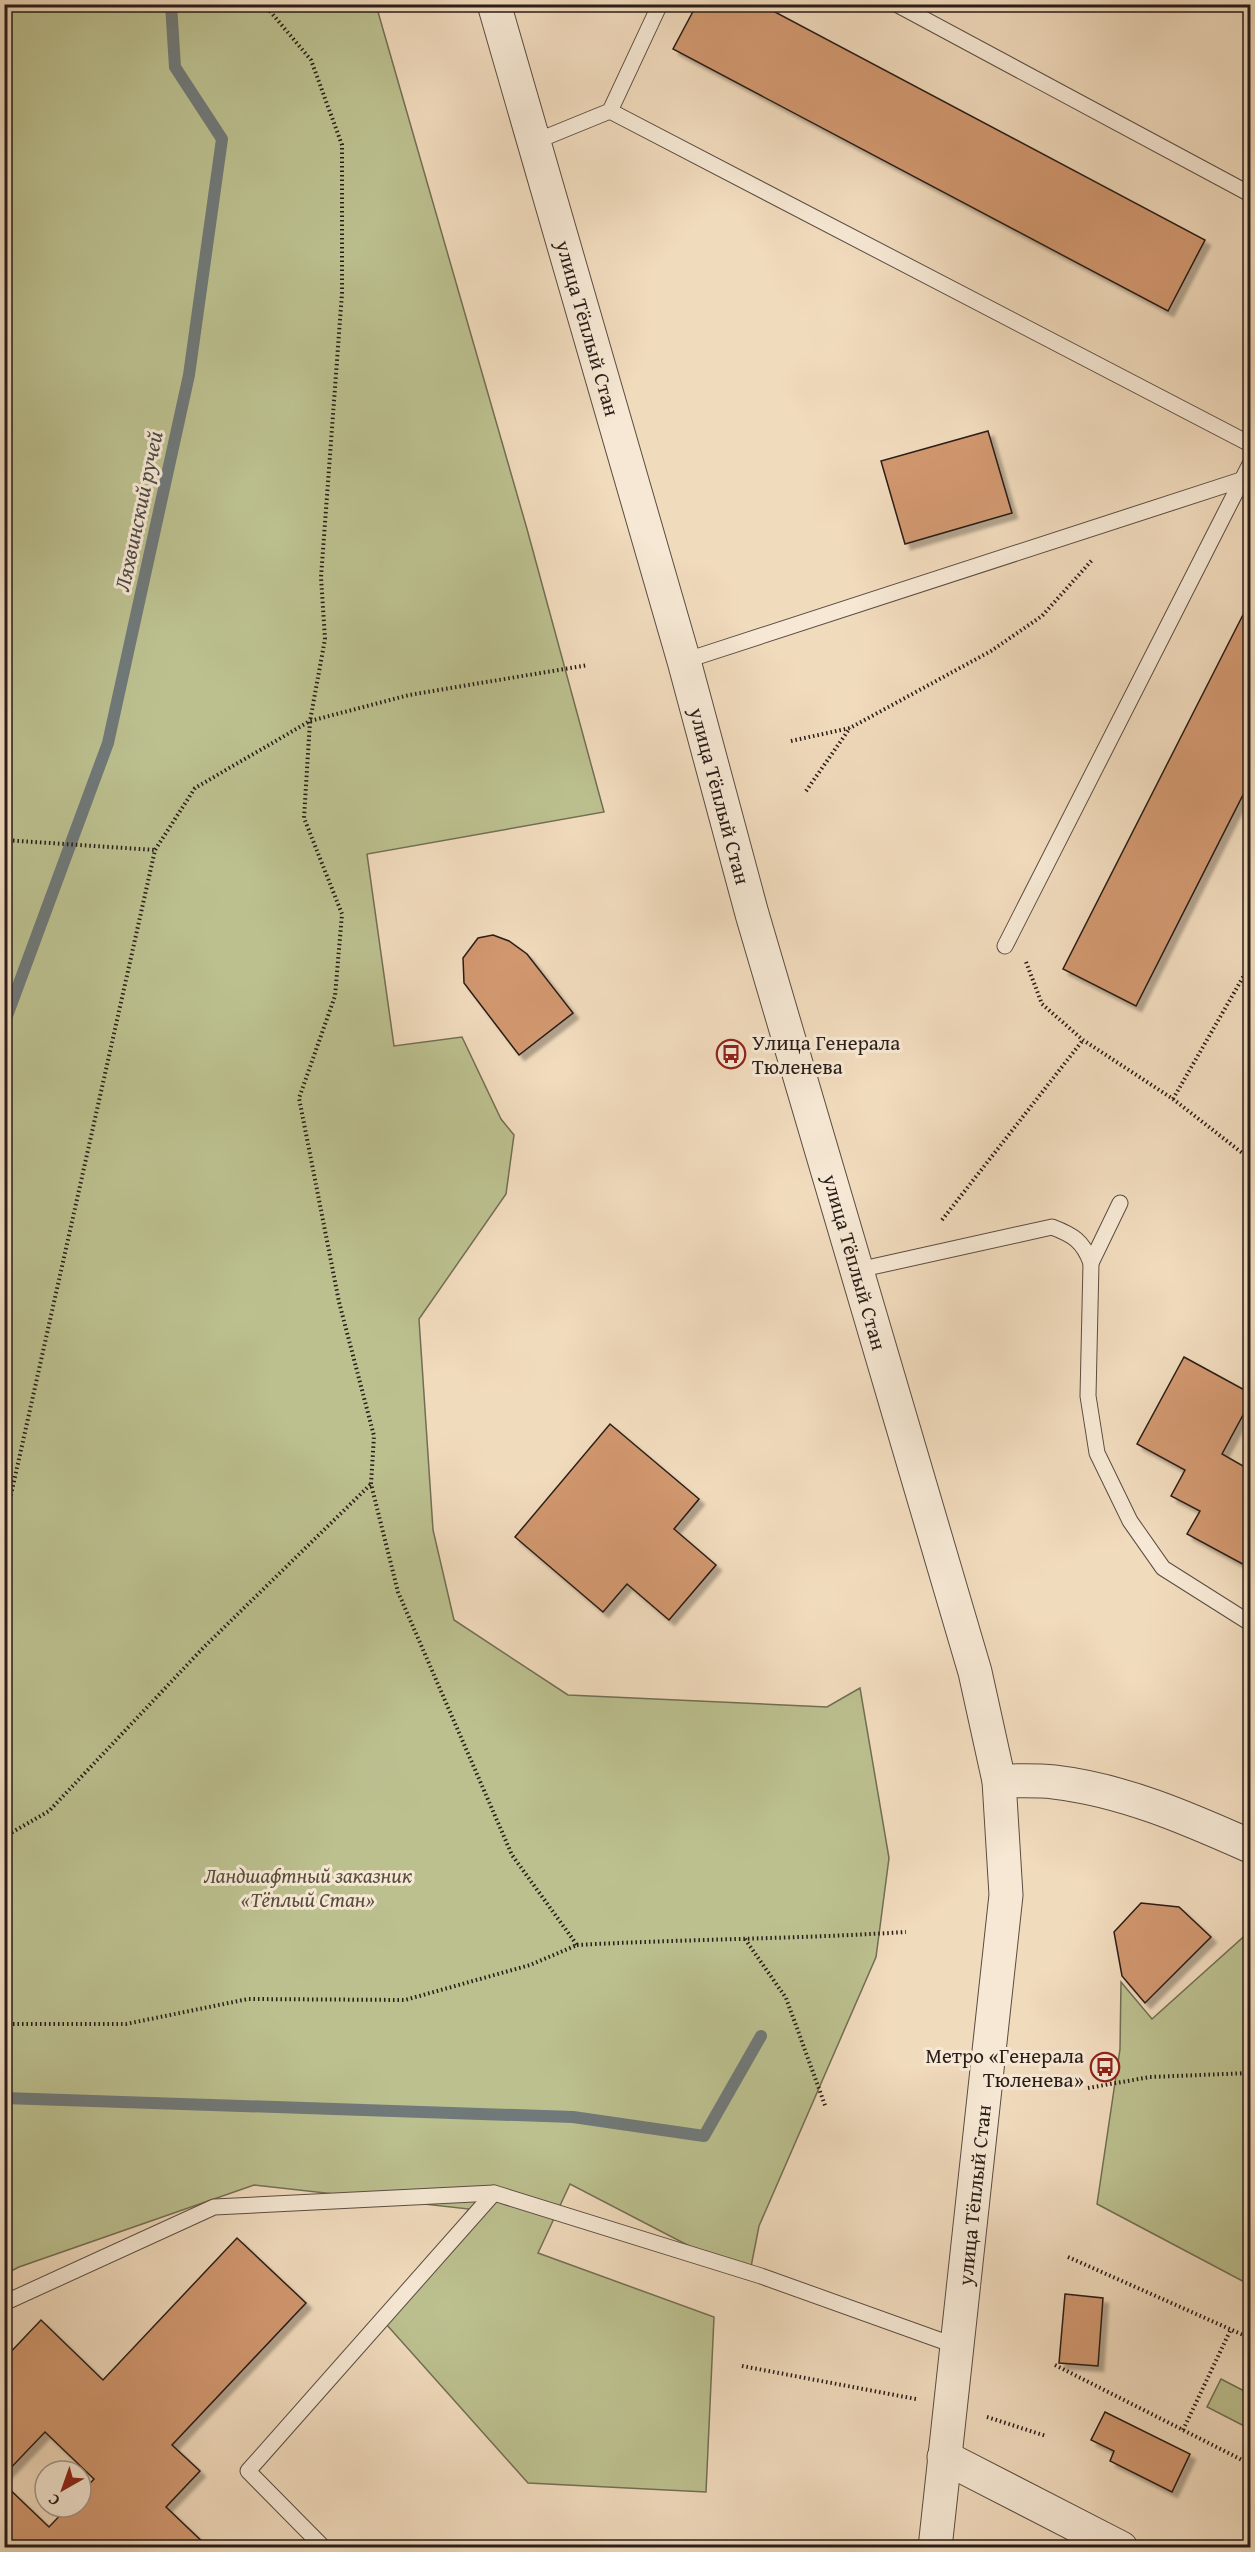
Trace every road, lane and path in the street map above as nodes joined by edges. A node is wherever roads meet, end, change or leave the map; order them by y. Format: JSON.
{"nodes":[{"id":1,"x":100,"y":4,"type":"edge"},
{"id":2,"x":271,"y":4,"type":"edge"},
{"id":3,"x":494,"y":4,"type":"edge"},
{"id":4,"x":660,"y":4,"type":"edge"},
{"id":5,"x":896,"y":4,"type":"edge"},
{"id":6,"x":265,"y":6,"type":"edge"},
{"id":7,"x":610,"y":111,"type":"junction"},
{"id":8,"x":534,"y":141,"type":"junction"},
{"id":9,"x":1251,"y":194,"type":"edge"},
{"id":10,"x":1251,"y":444,"type":"edge"},
{"id":11,"x":1251,"y":464,"type":"edge"},
{"id":12,"x":1240,"y":480,"type":"junction"},
{"id":13,"x":1094,"y":557,"type":"dead end"},
{"id":14,"x":684,"y":661,"type":"junction"},
{"id":15,"x":588,"y":665,"type":"dead end"},
{"id":16,"x":310,"y":721,"type":"junction"},
{"id":17,"x":850,"y":728,"type":"junction"},
{"id":18,"x":791,"y":741,"type":"dead end"},
{"id":19,"x":806,"y":790,"type":"dead end"},
{"id":20,"x":4,"y":840,"type":"edge"},
{"id":21,"x":155,"y":850,"type":"junction"},
{"id":22,"x":1014,"y":929,"type":"junction"},
{"id":23,"x":1005,"y":946,"type":"dead end"},
{"id":24,"x":1251,"y":965,"type":"edge"},
{"id":25,"x":1083,"y":1040,"type":"junction"},
{"id":26,"x":1173,"y":1099,"type":"junction"},
{"id":27,"x":1251,"y":1159,"type":"edge"},
{"id":28,"x":1120,"y":1203,"type":"dead end"},
{"id":29,"x":942,"y":1220,"type":"dead end"},
{"id":30,"x":1091,"y":1263,"type":"junction"},
{"id":31,"x":858,"y":1270,"type":"junction"},
{"id":32,"x":371,"y":1484,"type":"junction"},
{"id":33,"x":4,"y":1526,"type":"edge"},
{"id":34,"x":1251,"y":1623,"type":"edge"},
{"id":35,"x":999,"y":1781,"type":"junction"},
{"id":36,"x":4,"y":1837,"type":"edge"},
{"id":37,"x":1251,"y":1846,"type":"edge"},
{"id":38,"x":906,"y":1932,"type":"dead end"},
{"id":39,"x":745,"y":1939,"type":"junction"},
{"id":40,"x":577,"y":1945,"type":"junction"},
{"id":41,"x":4,"y":2024,"type":"edge"},
{"id":42,"x":1251,"y":2073,"type":"edge"},
{"id":43,"x":1088,"y":2088,"type":"dead end"},
{"id":44,"x":826,"y":2108,"type":"dead end"},
{"id":45,"x":494,"y":2193,"type":"junction"},
{"id":46,"x":1068,"y":2258,"type":"dead end"},
{"id":47,"x":4,"y":2303,"type":"edge"},
{"id":48,"x":1231,"y":2329,"type":"junction"},
{"id":49,"x":1251,"y":2338,"type":"edge"},
{"id":50,"x":958,"y":2347,"type":"junction"},
{"id":51,"x":1055,"y":2365,"type":"dead end"},
{"id":52,"x":742,"y":2366,"type":"dead end"},
{"id":53,"x":951,"y":2406,"type":"junction"},
{"id":54,"x":1183,"y":2430,"type":"junction"},
{"id":55,"x":1046,"y":2436,"type":"dead end"},
{"id":56,"x":944,"y":2457,"type":"junction"},
{"id":57,"x":1251,"y":2464,"type":"edge"},
{"id":58,"x":324,"y":2547,"type":"edge"},
{"id":59,"x":935,"y":2547,"type":"edge"},
{"id":60,"x":1120,"y":2547,"type":"edge"}],
"edges":[{"from":1,"to":6,"type":"path"},
{"from":2,"to":6,"type":"path"},
{"from":3,"to":8,"type":"street","name":"улица Тёплый Стан"},
{"from":4,"to":7,"type":"lane"},
{"from":5,"to":9,"type":"lane"},
{"from":6,"to":16,"type":"path"},
{"from":7,"to":8,"type":"lane"},
{"from":7,"to":10,"type":"lane"},
{"from":8,"to":14,"type":"street","name":"улица Тёплый Стан"},
{"from":11,"to":12,"type":"lane"},
{"from":12,"to":14,"type":"lane"},
{"from":12,"to":22,"type":"lane"},
{"from":13,"to":17,"type":"path"},
{"from":14,"to":31,"type":"street","name":"улица Тёплый Стан"},
{"from":15,"to":16,"type":"path"},
{"from":16,"to":21,"type":"path"},
{"from":16,"to":32,"type":"path"},
{"from":17,"to":18,"type":"path"},
{"from":17,"to":19,"type":"path"},
{"from":20,"to":21,"type":"path"},
{"from":21,"to":33,"type":"path"},
{"from":22,"to":23,"type":"lane"},
{"from":22,"to":25,"type":"path"},
{"from":24,"to":26,"type":"path"},
{"from":25,"to":26,"type":"path"},
{"from":25,"to":29,"type":"path"},
{"from":26,"to":27,"type":"path"},
{"from":28,"to":30,"type":"lane"},
{"from":30,"to":31,"type":"lane"},
{"from":30,"to":34,"type":"lane"},
{"from":31,"to":35,"type":"street","name":"улица Тёплый Стан"},
{"from":32,"to":36,"type":"path"},
{"from":32,"to":40,"type":"path"},
{"from":35,"to":37,"type":"street"},
{"from":35,"to":50,"type":"street","name":"улица Тёплый Стан"},
{"from":38,"to":39,"type":"path"},
{"from":39,"to":40,"type":"path"},
{"from":39,"to":44,"type":"path"},
{"from":40,"to":41,"type":"path"},
{"from":42,"to":43,"type":"path"},
{"from":45,"to":47,"type":"lane"},
{"from":45,"to":50,"type":"lane"},
{"from":45,"to":58,"type":"lane"},
{"from":46,"to":48,"type":"path"},
{"from":48,"to":49,"type":"path"},
{"from":48,"to":54,"type":"path"},
{"from":50,"to":53,"type":"street","name":"улица Тёплый Стан"},
{"from":51,"to":54,"type":"path"},
{"from":52,"to":53,"type":"path"},
{"from":53,"to":55,"type":"path"},
{"from":53,"to":56,"type":"street","name":"улица Тёплый Стан"},
{"from":54,"to":57,"type":"path"},
{"from":56,"to":59,"type":"street","name":"улица Тёплый Стан"},
{"from":56,"to":60,"type":"street"}]}
